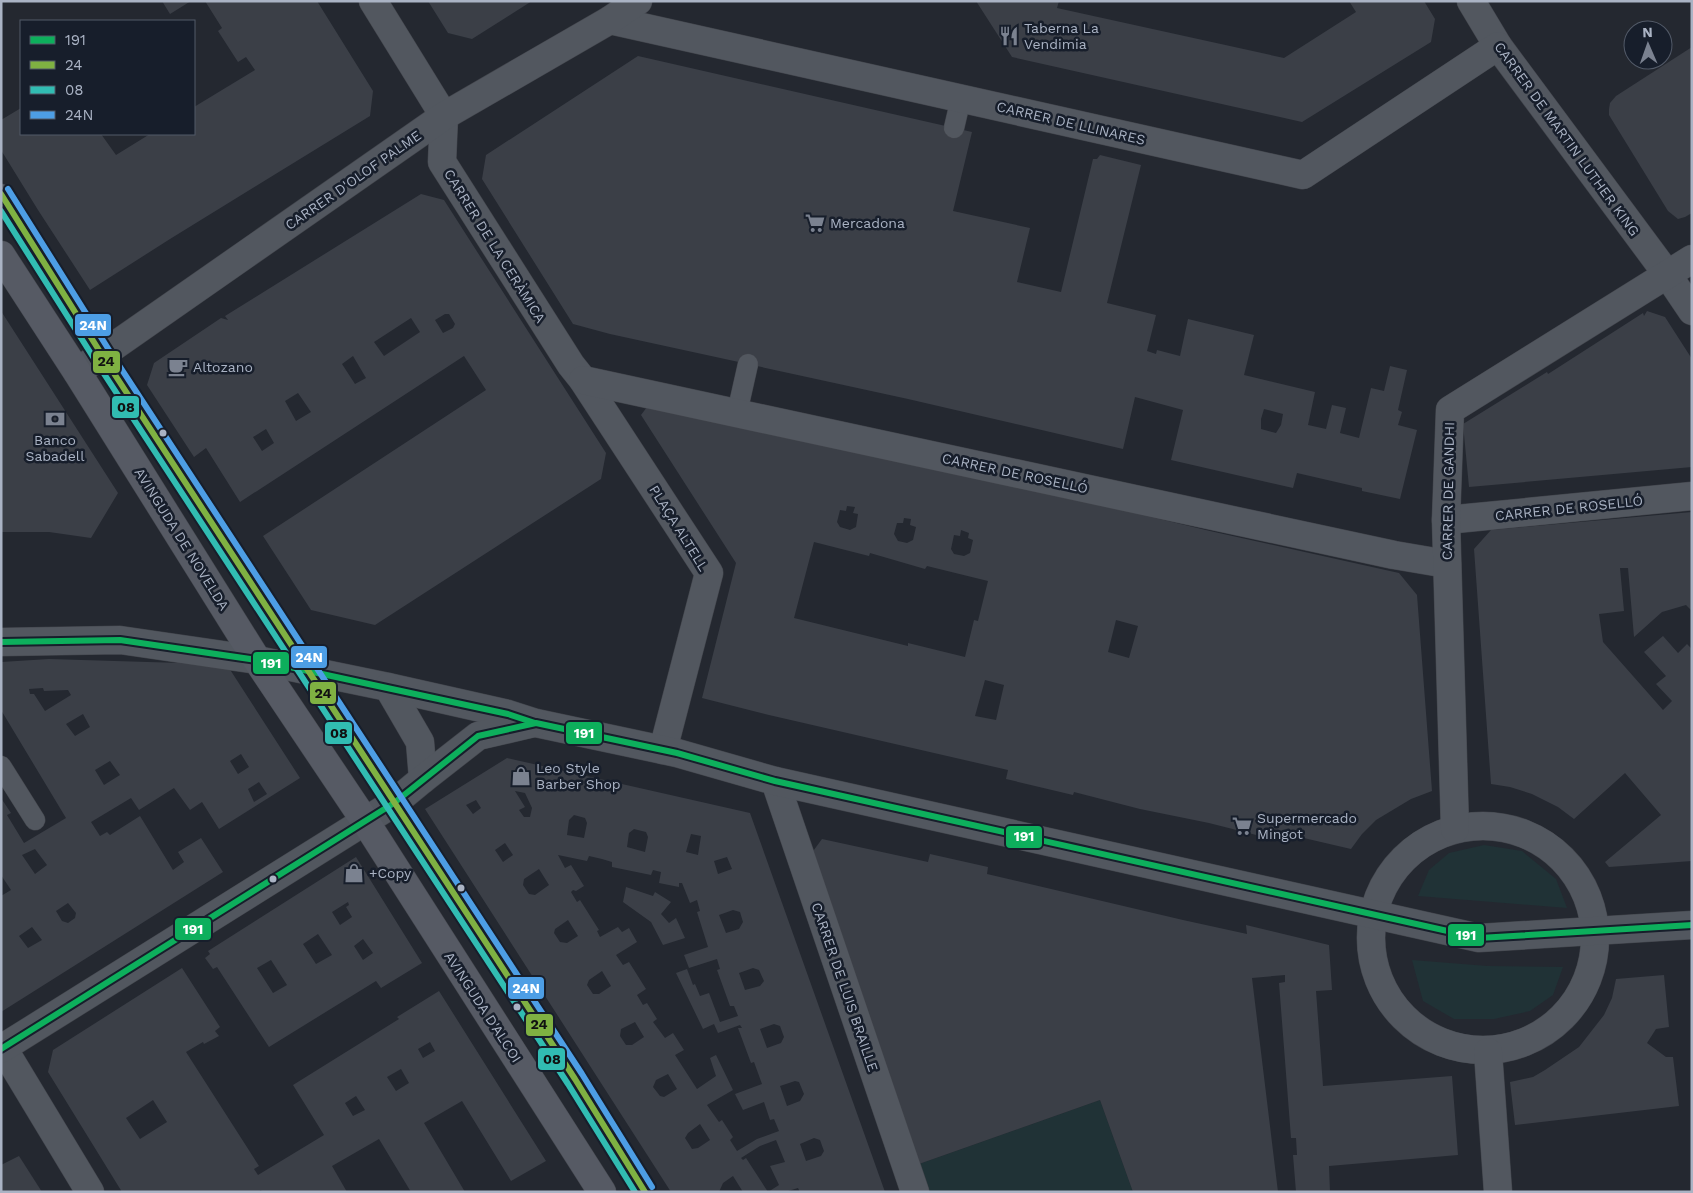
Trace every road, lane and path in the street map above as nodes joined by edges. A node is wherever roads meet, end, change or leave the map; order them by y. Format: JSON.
{"nodes":[{"id":1,"x":373,"y":1,"type":"edge"},
{"id":2,"x":638,"y":1,"type":"edge"},
{"id":3,"x":1471,"y":1,"type":"edge"},
{"id":4,"x":610,"y":20,"type":"junction"},
{"id":5,"x":1498,"y":46,"type":"junction"},
{"id":6,"x":961,"y":98,"type":"junction"},
{"id":7,"x":444,"y":116,"type":"junction"},
{"id":8,"x":954,"y":128,"type":"dead end"},
{"id":9,"x":1,"y":194,"type":"edge"},
{"id":10,"x":1,"y":254,"type":"edge"},
{"id":11,"x":1692,"y":259,"type":"edge"},
{"id":12,"x":1667,"y":274,"type":"junction"},
{"id":13,"x":1692,"y":310,"type":"edge"},
{"id":14,"x":102,"y":355,"type":"junction"},
{"id":15,"x":748,"y":364,"type":"dead end"},
{"id":16,"x":78,"y":372,"type":"junction"},
{"id":17,"x":583,"y":380,"type":"junction"},
{"id":18,"x":737,"y":413,"type":"junction"},
{"id":19,"x":1692,"y":496,"type":"edge"},
{"id":20,"x":1446,"y":520,"type":"junction"},
{"id":21,"x":1447,"y":564,"type":"junction"},
{"id":22,"x":1,"y":642,"type":"edge"},
{"id":23,"x":257,"y":660,"type":"junction"},
{"id":24,"x":309,"y":670,"type":"junction"},
{"id":25,"x":388,"y":687,"type":"junction"},
{"id":26,"x":536,"y":723,"type":"junction"},
{"id":27,"x":664,"y":750,"type":"junction"},
{"id":28,"x":1,"y":766,"type":"edge"},
{"id":29,"x":422,"y":779,"type":"junction"},
{"id":30,"x":775,"y":781,"type":"junction"},
{"id":31,"x":394,"y":803,"type":"junction"},
{"id":32,"x":35,"y":820,"type":"dead end"},
{"id":33,"x":365,"y":822,"type":"junction"},
{"id":34,"x":1454,"y":829,"type":"junction"},
{"id":35,"x":1373,"y":915,"type":"junction"},
{"id":36,"x":1692,"y":925,"type":"edge"},
{"id":37,"x":1596,"y":932,"type":"junction"},
{"id":38,"x":2,"y":1049,"type":"edge"},
{"id":39,"x":1488,"y":1052,"type":"junction"},
{"id":40,"x":90,"y":1192,"type":"edge"},
{"id":41,"x":602,"y":1192,"type":"edge"},
{"id":42,"x":645,"y":1192,"type":"edge"},
{"id":43,"x":915,"y":1192,"type":"edge"},
{"id":44,"x":1498,"y":1192,"type":"edge"}],
"edges":[{"from":1,"to":7,"type":"street"},
{"from":2,"to":4,"type":"street","name":"CARRER D'OLOF PALME"},
{"from":3,"to":5,"type":"street","name":"CARRER DE MARTIN LUTHER KING"},
{"from":4,"to":6,"type":"street","name":"CARRER DE LLINARES"},
{"from":4,"to":7,"type":"street","name":"CARRER D'OLOF PALME"},
{"from":5,"to":6,"type":"street","name":"CARRER DE LLINARES"},
{"from":5,"to":12,"type":"street","name":"CARRER DE MARTIN LUTHER KING"},
{"from":6,"to":8,"type":"lane"},
{"from":7,"to":14,"type":"street","name":"CARRER D'OLOF PALME"},
{"from":7,"to":17,"type":"street","name":"CARRER DE LA CERÀMICA"},
{"from":9,"to":14,"type":"lane"},
{"from":10,"to":16,"type":"main road","name":"AVINGUDA DE NOVELDA"},
{"from":11,"to":12,"type":"street"},
{"from":12,"to":13,"type":"street","name":"CARRER DE MARTIN LUTHER KING"},
{"from":12,"to":20,"type":"street","name":"CARRER DE GANDHI"},
{"from":14,"to":16,"type":"street","name":"CARRER D'OLOF PALME"},
{"from":14,"to":24,"type":"lane"},
{"from":15,"to":18,"type":"lane"},
{"from":16,"to":23,"type":"main road","name":"AVINGUDA DE NOVELDA"},
{"from":17,"to":18,"type":"street","name":"CARRER DE ROSELLÓ"},
{"from":17,"to":27,"type":"street","name":"PLAÇA ALTELL"},
{"from":18,"to":21,"type":"street","name":"CARRER DE ROSELLÓ"},
{"from":19,"to":20,"type":"street","name":"CARRER DE ROSELLÓ"},
{"from":20,"to":21,"type":"street","name":"CARRER DE GANDHI"},
{"from":21,"to":34,"type":"street","name":"CARRER DE GANDHI"},
{"from":22,"to":23,"type":"street"},
{"from":23,"to":24,"type":"street"},
{"from":23,"to":33,"type":"main road","name":"AVINGUDA DE NOVELDA"},
{"from":24,"to":25,"type":"street"},
{"from":24,"to":31,"type":"lane"},
{"from":25,"to":26,"type":"street"},
{"from":25,"to":29,"type":"street"},
{"from":26,"to":27,"type":"street"},
{"from":26,"to":29,"type":"street"},
{"from":27,"to":30,"type":"street"},
{"from":28,"to":32,"type":"lane"},
{"from":29,"to":31,"type":"street"},
{"from":30,"to":35,"type":"street"},
{"from":30,"to":43,"type":"street","name":"CARRER DE LUIS BRAILLE"},
{"from":31,"to":33,"type":"street"},
{"from":31,"to":42,"type":"lane"},
{"from":33,"to":38,"type":"street"},
{"from":33,"to":41,"type":"main road","name":"AVINGUDA D'ALCOI"},
{"from":34,"to":35,"type":"street"},
{"from":34,"to":37,"type":"street"},
{"from":35,"to":37,"type":"street"},
{"from":35,"to":39,"type":"street"},
{"from":36,"to":37,"type":"street"},
{"from":37,"to":39,"type":"street"},
{"from":38,"to":40,"type":"street"},
{"from":39,"to":44,"type":"street"}]}
